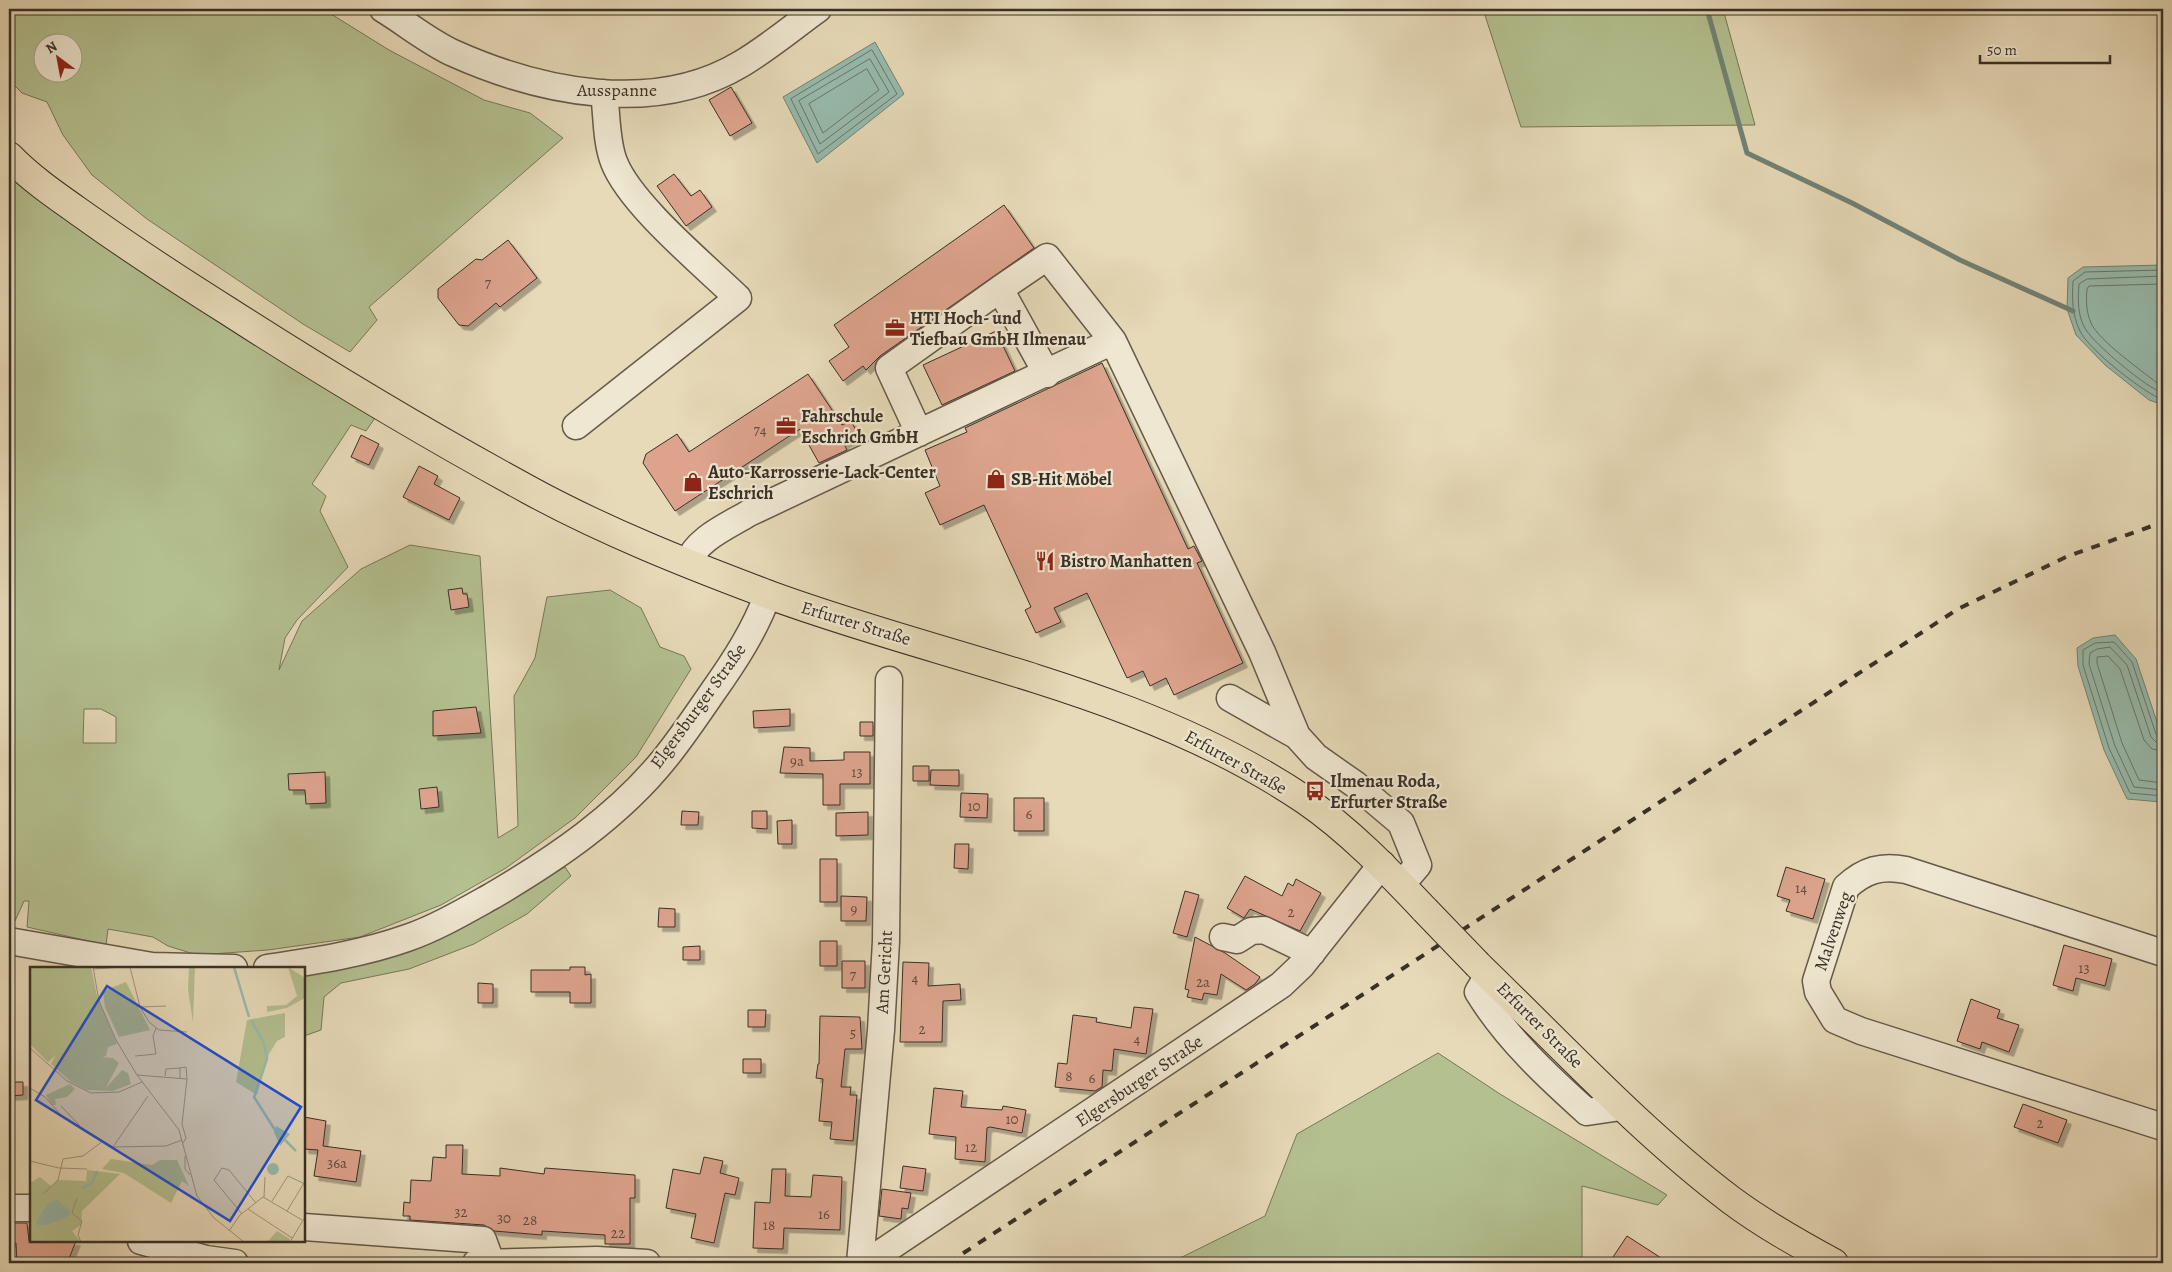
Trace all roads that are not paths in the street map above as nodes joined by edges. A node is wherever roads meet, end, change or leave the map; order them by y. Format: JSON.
{"nodes":[{"id":1,"x":383,"y":9,"type":"edge"},
{"id":2,"x":818,"y":9,"type":"edge"},
{"id":3,"x":604,"y":93,"type":"junction"},
{"id":4,"x":9,"y":156,"type":"edge"},
{"id":5,"x":1000,"y":288,"type":"junction"},
{"id":6,"x":1113,"y":341,"type":"junction"},
{"id":7,"x":1047,"y":374,"type":"junction"},
{"id":8,"x":576,"y":426,"type":"dead end"},
{"id":9,"x":919,"y":433,"type":"junction"},
{"id":10,"x":688,"y":563,"type":"junction"},
{"id":11,"x":768,"y":594,"type":"junction"},
{"id":12,"x":889,"y":680,"type":"dead end"},
{"id":13,"x":1230,"y":698,"type":"dead end"},
{"id":14,"x":1298,"y":736,"type":"junction"},
{"id":15,"x":1382,"y":864,"type":"junction"},
{"id":16,"x":1401,"y":885,"type":"junction"},
{"id":17,"x":1223,"y":937,"type":"dead end"},
{"id":18,"x":9,"y":941,"type":"edge"},
{"id":19,"x":1312,"y":953,"type":"junction"},
{"id":20,"x":2163,"y":953,"type":"edge"},
{"id":21,"x":193,"y":967,"type":"edge"},
{"id":22,"x":274,"y":967,"type":"edge"},
{"id":23,"x":2163,"y":1127,"type":"edge"},
{"id":24,"x":9,"y":1208,"type":"edge"},
{"id":25,"x":30,"y":1208,"type":"edge"},
{"id":26,"x":305,"y":1227,"type":"edge"},
{"id":27,"x":145,"y":1242,"type":"edge"},
{"id":28,"x":531,"y":1262,"type":"edge"},
{"id":29,"x":234,"y":1263,"type":"edge"},
{"id":30,"x":483,"y":1263,"type":"edge"},
{"id":31,"x":647,"y":1263,"type":"edge"},
{"id":32,"x":860,"y":1263,"type":"edge"},
{"id":33,"x":866,"y":1263,"type":"edge"},
{"id":34,"x":1834,"y":1263,"type":"edge"}],
"edges":[{"from":1,"to":3,"type":"street","name":"Ausspanne"},
{"from":2,"to":3,"type":"street","name":"Ausspanne"},
{"from":3,"to":8,"type":"street"},
{"from":4,"to":10,"type":"main road","name":"Erfurter Straße"},
{"from":5,"to":6,"type":"street"},
{"from":5,"to":7,"type":"street"},
{"from":5,"to":9,"type":"street"},
{"from":6,"to":7,"type":"street"},
{"from":6,"to":14,"type":"street"},
{"from":7,"to":9,"type":"street"},
{"from":9,"to":10,"type":"street"},
{"from":10,"to":11,"type":"main road","name":"Erfurter Straße"},
{"from":11,"to":15,"type":"main road","name":"Erfurter Straße"},
{"from":11,"to":22,"type":"street","name":"Elgersburger Straße"},
{"from":12,"to":32,"type":"street","name":"Am Gericht"},
{"from":13,"to":14,"type":"street"},
{"from":14,"to":16,"type":"street"},
{"from":15,"to":16,"type":"main road","name":"Erfurter Straße"},
{"from":15,"to":19,"type":"street","name":"Elgersburger Straße"},
{"from":16,"to":34,"type":"main road","name":"Erfurter Straße","bridge":true},
{"from":17,"to":19,"type":"street"},
{"from":18,"to":21,"type":"street"},
{"from":19,"to":33,"type":"street","name":"Elgersburger Straße"},
{"from":20,"to":23,"type":"street","name":"Malvenweg"},
{"from":24,"to":25,"type":"street"},
{"from":26,"to":30,"type":"street"},
{"from":27,"to":29,"type":"street"},
{"from":28,"to":30,"type":"street"},
{"from":28,"to":31,"type":"street"}]}
